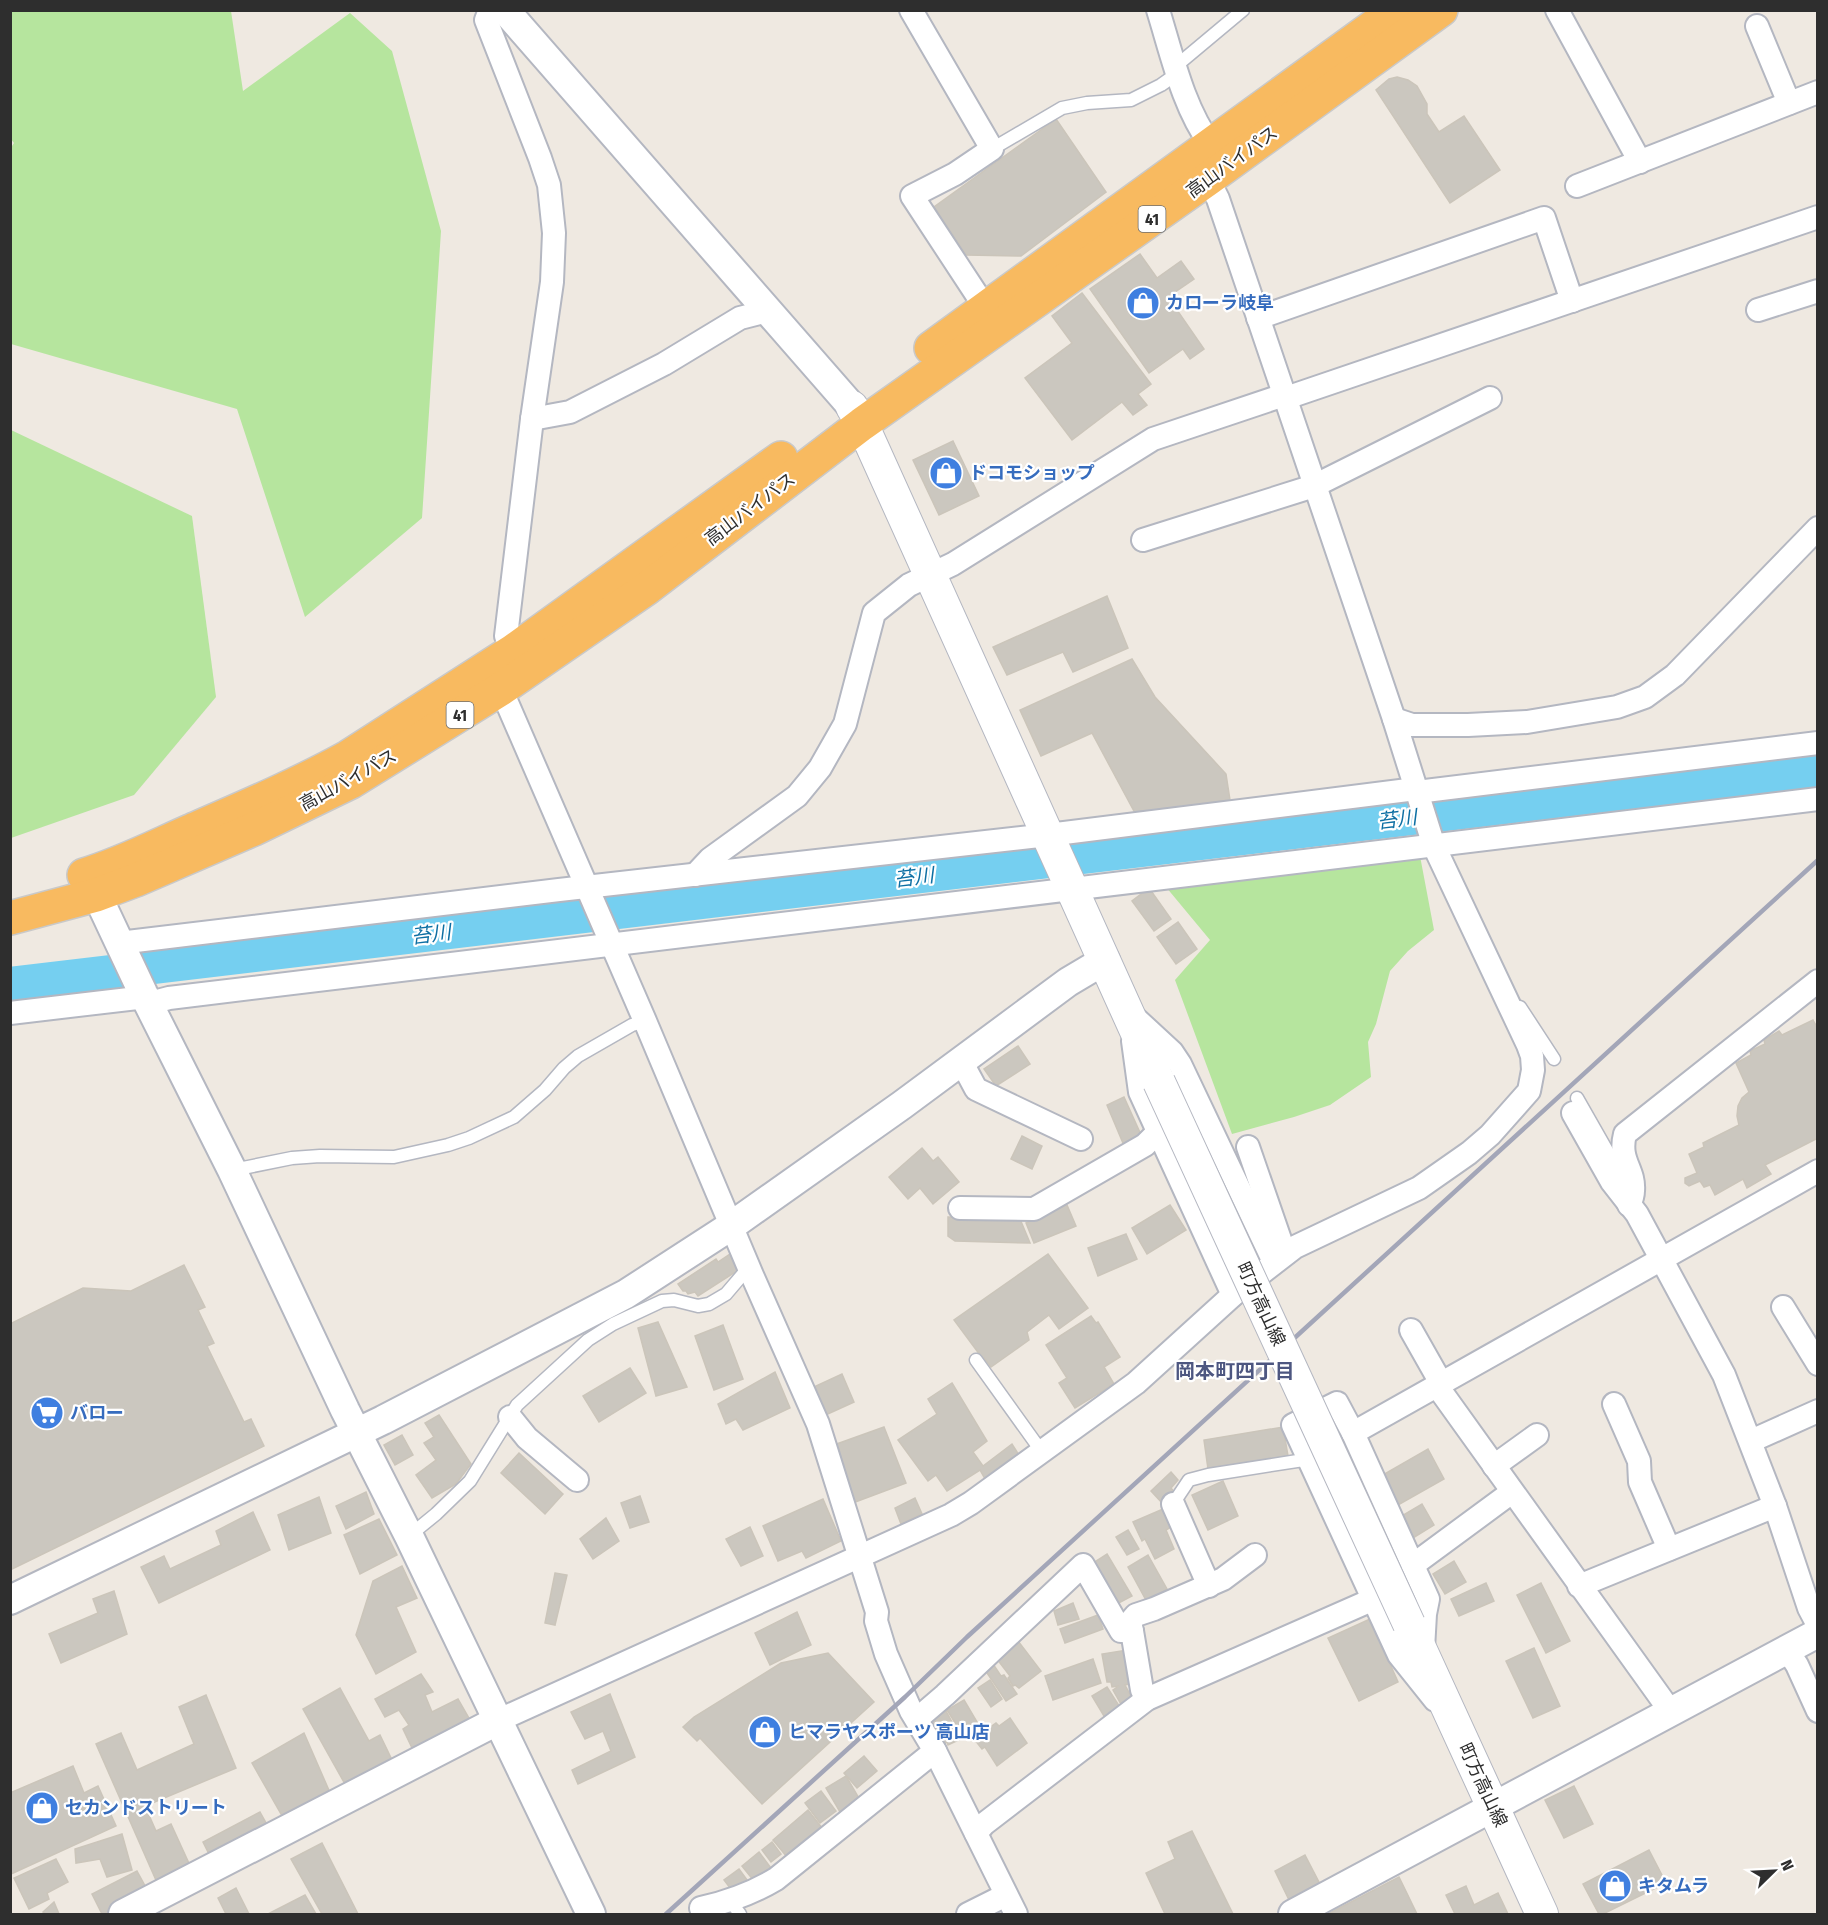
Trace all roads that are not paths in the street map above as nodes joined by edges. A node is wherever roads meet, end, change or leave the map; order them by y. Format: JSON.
{"nodes":[{"id":1,"x":490,"y":10,"type":"edge"},
{"id":2,"x":505,"y":10,"type":"edge"},
{"id":3,"x":911,"y":10,"type":"edge"},
{"id":4,"x":1158,"y":10,"type":"edge"},
{"id":5,"x":1244,"y":10,"type":"edge"},
{"id":6,"x":1396,"y":10,"type":"edge"},
{"id":7,"x":1441,"y":10,"type":"edge"},
{"id":8,"x":1557,"y":10,"type":"edge"},
{"id":9,"x":1757,"y":26,"type":"dead end"},
{"id":10,"x":1177,"y":70,"type":"junction"},
{"id":11,"x":1818,"y":92,"type":"edge"},
{"id":12,"x":1789,"y":103,"type":"junction"},
{"id":13,"x":1211,"y":145,"type":"junction"},
{"id":14,"x":992,"y":148,"type":"junction"},
{"id":15,"x":1640,"y":162,"type":"junction"},
{"id":16,"x":1208,"y":179,"type":"junction"},
{"id":17,"x":1577,"y":186,"type":"dead end"},
{"id":18,"x":1818,"y":217,"type":"edge"},
{"id":19,"x":1818,"y":291,"type":"edge"},
{"id":20,"x":977,"y":295,"type":"dead end"},
{"id":21,"x":1572,"y":301,"type":"junction"},
{"id":22,"x":767,"y":310,"type":"junction"},
{"id":23,"x":1758,"y":310,"type":"dead end"},
{"id":24,"x":1258,"y":318,"type":"junction"},
{"id":25,"x":1285,"y":397,"type":"junction"},
{"id":26,"x":1490,"y":398,"type":"dead end"},
{"id":27,"x":857,"y":415,"type":"junction"},
{"id":28,"x":532,"y":419,"type":"junction"},
{"id":29,"x":1314,"y":486,"type":"junction"},
{"id":30,"x":1818,"y":528,"type":"edge"},
{"id":31,"x":1143,"y":540,"type":"dead end"},
{"id":32,"x":929,"y":574,"type":"junction"},
{"id":33,"x":513,"y":651,"type":"junction"},
{"id":34,"x":501,"y":689,"type":"junction"},
{"id":35,"x":1394,"y":719,"type":"junction"},
{"id":36,"x":1818,"y":743,"type":"edge"},
{"id":37,"x":1417,"y":793,"type":"junction"},
{"id":38,"x":1818,"y":799,"type":"edge"},
{"id":39,"x":1048,"y":836,"type":"junction"},
{"id":40,"x":1433,"y":843,"type":"junction"},
{"id":41,"x":695,"y":875,"type":"junction"},
{"id":42,"x":92,"y":885,"type":"junction"},
{"id":43,"x":1071,"y":887,"type":"junction"},
{"id":44,"x":588,"y":890,"type":"junction"},
{"id":45,"x":10,"y":894,"type":"edge"},
{"id":46,"x":10,"y":918,"type":"edge"},
{"id":47,"x":609,"y":940,"type":"junction"},
{"id":48,"x":121,"y":945,"type":"junction"},
{"id":49,"x":1105,"y":960,"type":"junction"},
{"id":50,"x":1495,"y":974,"type":"junction"},
{"id":51,"x":1818,"y":981,"type":"edge"},
{"id":52,"x":146,"y":998,"type":"junction"},
{"id":53,"x":1128,"y":1012,"type":"junction"},
{"id":54,"x":10,"y":1013,"type":"edge"},
{"id":55,"x":645,"y":1021,"type":"junction"},
{"id":56,"x":1554,"y":1059,"type":"dead end"},
{"id":57,"x":961,"y":1062,"type":"junction"},
{"id":58,"x":1575,"y":1105,"type":"dead end"},
{"id":59,"x":1158,"y":1131,"type":"junction"},
{"id":60,"x":1082,"y":1139,"type":"dead end"},
{"id":61,"x":1248,"y":1147,"type":"dead end"},
{"id":62,"x":232,"y":1170,"type":"junction"},
{"id":63,"x":1818,"y":1171,"type":"edge"},
{"id":64,"x":1631,"y":1201,"type":"junction"},
{"id":65,"x":960,"y":1208,"type":"dead end"},
{"id":66,"x":731,"y":1226,"type":"junction"},
{"id":67,"x":1280,"y":1258,"type":"junction"},
{"id":68,"x":1661,"y":1259,"type":"junction"},
{"id":69,"x":749,"y":1267,"type":"junction"},
{"id":70,"x":1233,"y":1295,"type":"junction"},
{"id":71,"x":1783,"y":1307,"type":"dead end"},
{"id":72,"x":1411,"y":1330,"type":"dead end"},
{"id":73,"x":976,"y":1360,"type":"dead end"},
{"id":74,"x":1818,"y":1364,"type":"edge"},
{"id":75,"x":1439,"y":1384,"type":"junction"},
{"id":76,"x":1614,"y":1404,"type":"dead end"},
{"id":77,"x":1818,"y":1411,"type":"edge"},
{"id":78,"x":510,"y":1417,"type":"junction"},
{"id":79,"x":356,"y":1432,"type":"junction"},
{"id":80,"x":1353,"y":1433,"type":"junction"},
{"id":81,"x":1537,"y":1435,"type":"dead end"},
{"id":82,"x":1751,"y":1442,"type":"junction"},
{"id":83,"x":1042,"y":1452,"type":"junction"},
{"id":84,"x":1310,"y":1459,"type":"junction"},
{"id":85,"x":1494,"y":1466,"type":"junction"},
{"id":86,"x":577,"y":1480,"type":"dead end"},
{"id":87,"x":1512,"y":1492,"type":"junction"},
{"id":88,"x":1173,"y":1504,"type":"joint"},
{"id":89,"x":1775,"y":1506,"type":"junction"},
{"id":90,"x":409,"y":1536,"type":"junction"},
{"id":91,"x":1669,"y":1549,"type":"junction"},
{"id":92,"x":1255,"y":1555,"type":"dead end"},
{"id":93,"x":858,"y":1557,"type":"junction"},
{"id":94,"x":1413,"y":1564,"type":"junction"},
{"id":95,"x":1209,"y":1586,"type":"junction"},
{"id":96,"x":1580,"y":1586,"type":"junction"},
{"id":97,"x":1374,"y":1599,"type":"junction"},
{"id":98,"x":10,"y":1600,"type":"edge"},
{"id":99,"x":1818,"y":1625,"type":"edge"},
{"id":100,"x":1132,"y":1631,"type":"junction"},
{"id":101,"x":1818,"y":1633,"type":"edge"},
{"id":102,"x":1787,"y":1650,"type":"junction"},
{"id":103,"x":1423,"y":1655,"type":"junction"},
{"id":104,"x":1147,"y":1699,"type":"junction"},
{"id":105,"x":1671,"y":1712,"type":"junction"},
{"id":106,"x":1818,"y":1712,"type":"edge"},
{"id":107,"x":917,"y":1719,"type":"junction"},
{"id":108,"x":497,"y":1721,"type":"junction"},
{"id":109,"x":1456,"y":1727,"type":"junction"},
{"id":110,"x":935,"y":1751,"type":"junction"},
{"id":111,"x":1493,"y":1807,"type":"junction"},
{"id":112,"x":976,"y":1833,"type":"junction"},
{"id":113,"x":1011,"y":1905,"type":"edge"},
{"id":114,"x":736,"y":1908,"type":"edge"},
{"id":115,"x":696,"y":1911,"type":"edge"},
{"id":116,"x":123,"y":1914,"type":"edge"},
{"id":117,"x":591,"y":1914,"type":"edge"},
{"id":118,"x":968,"y":1914,"type":"edge"},
{"id":119,"x":1293,"y":1914,"type":"edge"},
{"id":120,"x":1542,"y":1914,"type":"edge"}],
"edges":[{"from":1,"to":28,"type":"street"},
{"from":2,"to":22,"type":"street"},
{"from":3,"to":14,"type":"street"},
{"from":4,"to":10,"type":"street"},
{"from":5,"to":10,"type":"lane"},
{"from":6,"to":13,"type":"highway","name":"高山バイパス","number":"41"},
{"from":7,"to":16,"type":"highway","name":"高山バイパス","number":"41"},
{"from":8,"to":15,"type":"street"},
{"from":9,"to":12,"type":"street"},
{"from":10,"to":13,"type":"street"},
{"from":10,"to":14,"type":"lane"},
{"from":11,"to":12,"type":"street"},
{"from":12,"to":15,"type":"street"},
{"from":13,"to":27,"type":"highway","name":"高山バイパス","number":"41"},
{"from":14,"to":20,"type":"street"},
{"from":15,"to":17,"type":"street"},
{"from":16,"to":24,"type":"street"},
{"from":16,"to":27,"type":"highway","name":"高山バイパス","number":"41"},
{"from":18,"to":21,"type":"street"},
{"from":19,"to":23,"type":"street"},
{"from":21,"to":24,"type":"street"},
{"from":21,"to":25,"type":"street"},
{"from":22,"to":27,"type":"street"},
{"from":22,"to":28,"type":"street"},
{"from":24,"to":25,"type":"street"},
{"from":25,"to":29,"type":"street"},
{"from":25,"to":32,"type":"street"},
{"from":26,"to":29,"type":"street"},
{"from":27,"to":32,"type":"main road"},
{"from":27,"to":33,"type":"highway","name":"高山バイパス","number":"41"},
{"from":27,"to":34,"type":"highway","name":"高山バイパス","number":"41"},
{"from":28,"to":33,"type":"street"},
{"from":29,"to":31,"type":"street"},
{"from":29,"to":35,"type":"street"},
{"from":30,"to":35,"type":"street"},
{"from":32,"to":39,"type":"main road"},
{"from":32,"to":41,"type":"street"},
{"from":33,"to":42,"type":"highway","name":"高山バイパス","number":"41"},
{"from":34,"to":42,"type":"highway","name":"高山バイパス","number":"41"},
{"from":34,"to":44,"type":"street"},
{"from":35,"to":37,"type":"street"},
{"from":36,"to":37,"type":"street"},
{"from":37,"to":39,"type":"street"},
{"from":37,"to":40,"type":"street"},
{"from":38,"to":40,"type":"street"},
{"from":39,"to":41,"type":"street"},
{"from":39,"to":43,"type":"main road"},
{"from":40,"to":43,"type":"street"},
{"from":40,"to":50,"type":"street"},
{"from":41,"to":44,"type":"street"},
{"from":42,"to":45,"type":"highway","name":"高山バイパス","number":"41"},
{"from":42,"to":46,"type":"highway","name":"高山バイパス","number":"41"},
{"from":42,"to":48,"type":"street"},
{"from":43,"to":47,"type":"street"},
{"from":43,"to":49,"type":"main road","name":"町方高山線"},
{"from":44,"to":47,"type":"street"},
{"from":44,"to":48,"type":"street"},
{"from":47,"to":52,"type":"street"},
{"from":47,"to":55,"type":"street"},
{"from":48,"to":52,"type":"street"},
{"from":49,"to":53,"type":"main road","name":"町方高山線"},
{"from":49,"to":57,"type":"street"},
{"from":50,"to":56,"type":"lane"},
{"from":50,"to":67,"type":"street"},
{"from":51,"to":64,"type":"street"},
{"from":52,"to":54,"type":"street"},
{"from":52,"to":62,"type":"street"},
{"from":53,"to":59,"type":"street"},
{"from":53,"to":67,"type":"street"},
{"from":53,"to":103,"type":"main road","name":"町方高山線","bridge":true},
{"from":55,"to":62,"type":"lane"},
{"from":55,"to":66,"type":"street"},
{"from":57,"to":60,"type":"street"},
{"from":57,"to":66,"type":"street"},
{"from":58,"to":64,"type":"street"},
{"from":59,"to":65,"type":"street"},
{"from":59,"to":70,"type":"street"},
{"from":61,"to":67,"type":"street"},
{"from":62,"to":79,"type":"street"},
{"from":63,"to":68,"type":"street"},
{"from":64,"to":68,"type":"street"},
{"from":66,"to":69,"type":"street"},
{"from":66,"to":79,"type":"street"},
{"from":67,"to":70,"type":"street"},
{"from":68,"to":75,"type":"street"},
{"from":68,"to":82,"type":"street"},
{"from":69,"to":78,"type":"lane"},
{"from":69,"to":93,"type":"street"},
{"from":70,"to":83,"type":"street"},
{"from":71,"to":74,"type":"street"},
{"from":72,"to":75,"type":"street"},
{"from":73,"to":83,"type":"lane"},
{"from":75,"to":80,"type":"street"},
{"from":75,"to":85,"type":"street"},
{"from":76,"to":91,"type":"street"},
{"from":77,"to":82,"type":"street"},
{"from":78,"to":86,"type":"street"},
{"from":78,"to":90,"type":"lane"},
{"from":79,"to":90,"type":"street"},
{"from":79,"to":98,"type":"street"},
{"from":80,"to":84,"type":"street"},
{"from":80,"to":94,"type":"street"},
{"from":81,"to":85,"type":"street"},
{"from":82,"to":89,"type":"street"},
{"from":83,"to":93,"type":"street"},
{"from":84,"to":88,"type":"lane"},
{"from":84,"to":97,"type":"street"},
{"from":85,"to":87,"type":"street"},
{"from":87,"to":94,"type":"street"},
{"from":87,"to":96,"type":"street"},
{"from":88,"to":95,"type":"street"},
{"from":89,"to":91,"type":"street"},
{"from":89,"to":99,"type":"street"},
{"from":90,"to":108,"type":"street"},
{"from":91,"to":96,"type":"street"},
{"from":92,"to":95,"type":"street"},
{"from":93,"to":107,"type":"street"},
{"from":93,"to":108,"type":"street"},
{"from":94,"to":103,"type":"street"},
{"from":95,"to":100,"type":"street"},
{"from":96,"to":105,"type":"street"},
{"from":97,"to":104,"type":"street"},
{"from":97,"to":109,"type":"street"},
{"from":100,"to":104,"type":"street"},
{"from":100,"to":107,"type":"street"},
{"from":101,"to":102,"type":"street"},
{"from":102,"to":105,"type":"street"},
{"from":102,"to":106,"type":"street"},
{"from":103,"to":109,"type":"main road","name":"町方高山線"},
{"from":104,"to":112,"type":"street"},
{"from":105,"to":111,"type":"street"},
{"from":107,"to":110,"type":"street"},
{"from":108,"to":116,"type":"street"},
{"from":108,"to":117,"type":"street"},
{"from":109,"to":111,"type":"main road","name":"町方高山線"},
{"from":110,"to":112,"type":"street"},
{"from":110,"to":114,"type":"street"},
{"from":111,"to":119,"type":"street"},
{"from":111,"to":120,"type":"main road","name":"町方高山線"},
{"from":112,"to":113,"type":"street"},
{"from":113,"to":118,"type":"street"},
{"from":114,"to":115,"type":"street"}]}
